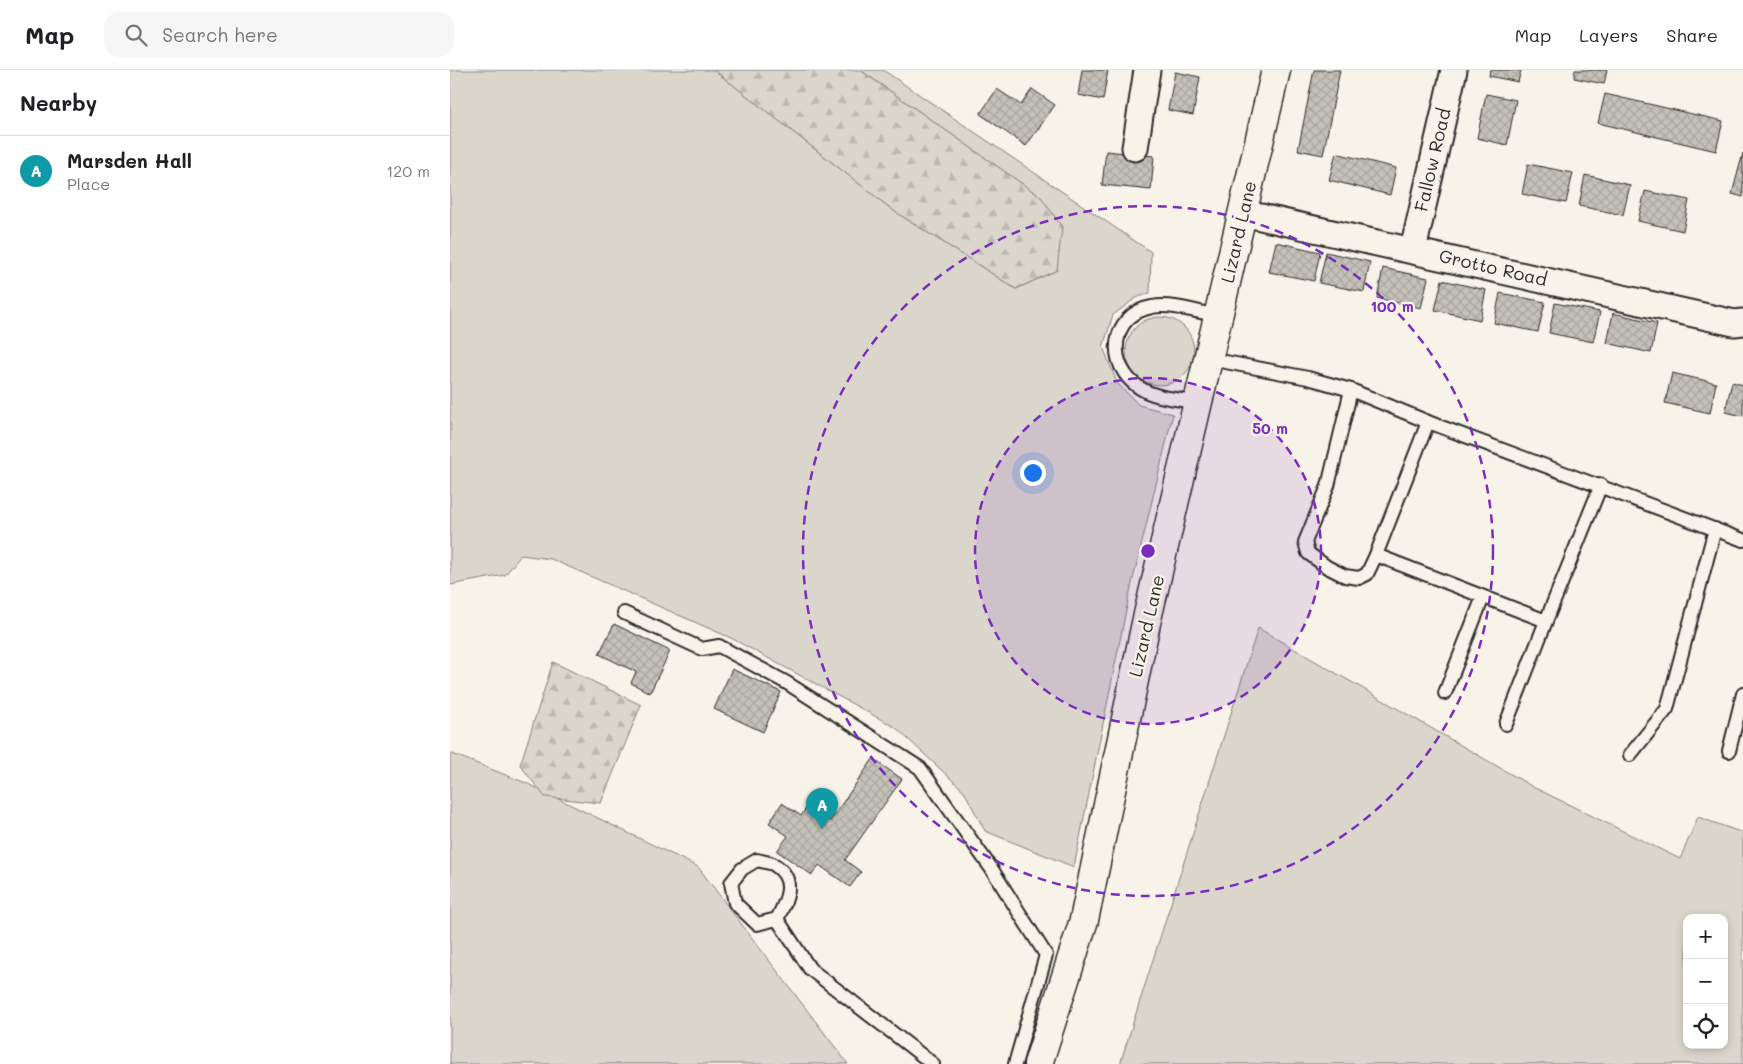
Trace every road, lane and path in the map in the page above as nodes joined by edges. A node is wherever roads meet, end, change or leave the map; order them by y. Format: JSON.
{"nodes":[{"id":1,"x":1147,"y":70,"type":"edge"},
{"id":2,"x":1276,"y":70,"type":"edge"},
{"id":3,"x":1454,"y":70,"type":"edge"},
{"id":4,"x":1135,"y":148,"type":"dead end"},
{"id":5,"x":1244,"y":213,"type":"junction"},
{"id":6,"x":1413,"y":250,"type":"junction"},
{"id":7,"x":1220,"y":316,"type":"junction"},
{"id":8,"x":1743,"y":322,"type":"edge"},
{"id":9,"x":1210,"y":359,"type":"junction"},
{"id":10,"x":1351,"y":390,"type":"junction"},
{"id":11,"x":1200,"y":403,"type":"junction"},
{"id":12,"x":1428,"y":422,"type":"junction"},
{"id":13,"x":1601,"y":485,"type":"junction"},
{"id":14,"x":1715,"y":529,"type":"junction"},
{"id":15,"x":1743,"y":540,"type":"edge"},
{"id":16,"x":1376,"y":555,"type":"junction"},
{"id":17,"x":1483,"y":597,"type":"junction"},
{"id":18,"x":624,"y":613,"type":"dead end"},
{"id":19,"x":1546,"y":621,"type":"junction"},
{"id":20,"x":1445,"y":693,"type":"dead end"},
{"id":21,"x":1743,"y":694,"type":"edge"},
{"id":22,"x":1506,"y":724,"type":"dead end"},
{"id":23,"x":1729,"y":751,"type":"dead end"},
{"id":24,"x":1630,"y":755,"type":"dead end"},
{"id":25,"x":777,"y":919,"type":"junction"},
{"id":26,"x":933,"y":1064,"type":"edge"},
{"id":27,"x":1015,"y":1064,"type":"edge"},
{"id":28,"x":1038,"y":1064,"type":"edge"}],
"edges":[{"from":1,"to":4,"type":"street"},
{"from":2,"to":5,"type":"street","name":"Lizard Lane"},
{"from":3,"to":6,"type":"street","name":"Fallow Road"},
{"from":5,"to":6,"type":"street","name":"Grotto Road"},
{"from":5,"to":7,"type":"street","name":"Lizard Lane"},
{"from":6,"to":8,"type":"street","name":"Grotto Road"},
{"from":7,"to":9,"type":"street","name":"Lizard Lane"},
{"from":7,"to":11,"type":"lane"},
{"from":9,"to":10,"type":"lane"},
{"from":9,"to":11,"type":"street","name":"Lizard Lane"},
{"from":10,"to":12,"type":"lane"},
{"from":10,"to":16,"type":"lane"},
{"from":11,"to":28,"type":"street","name":"Lizard Lane"},
{"from":12,"to":13,"type":"lane"},
{"from":12,"to":16,"type":"lane"},
{"from":13,"to":14,"type":"lane"},
{"from":13,"to":19,"type":"lane"},
{"from":14,"to":15,"type":"lane"},
{"from":14,"to":24,"type":"lane"},
{"from":16,"to":17,"type":"lane"},
{"from":17,"to":19,"type":"lane"},
{"from":17,"to":20,"type":"lane"},
{"from":18,"to":27,"type":"lane"},
{"from":19,"to":22,"type":"lane"},
{"from":21,"to":23,"type":"lane"},
{"from":25,"to":25,"type":"lane"},
{"from":25,"to":26,"type":"lane"}]}
